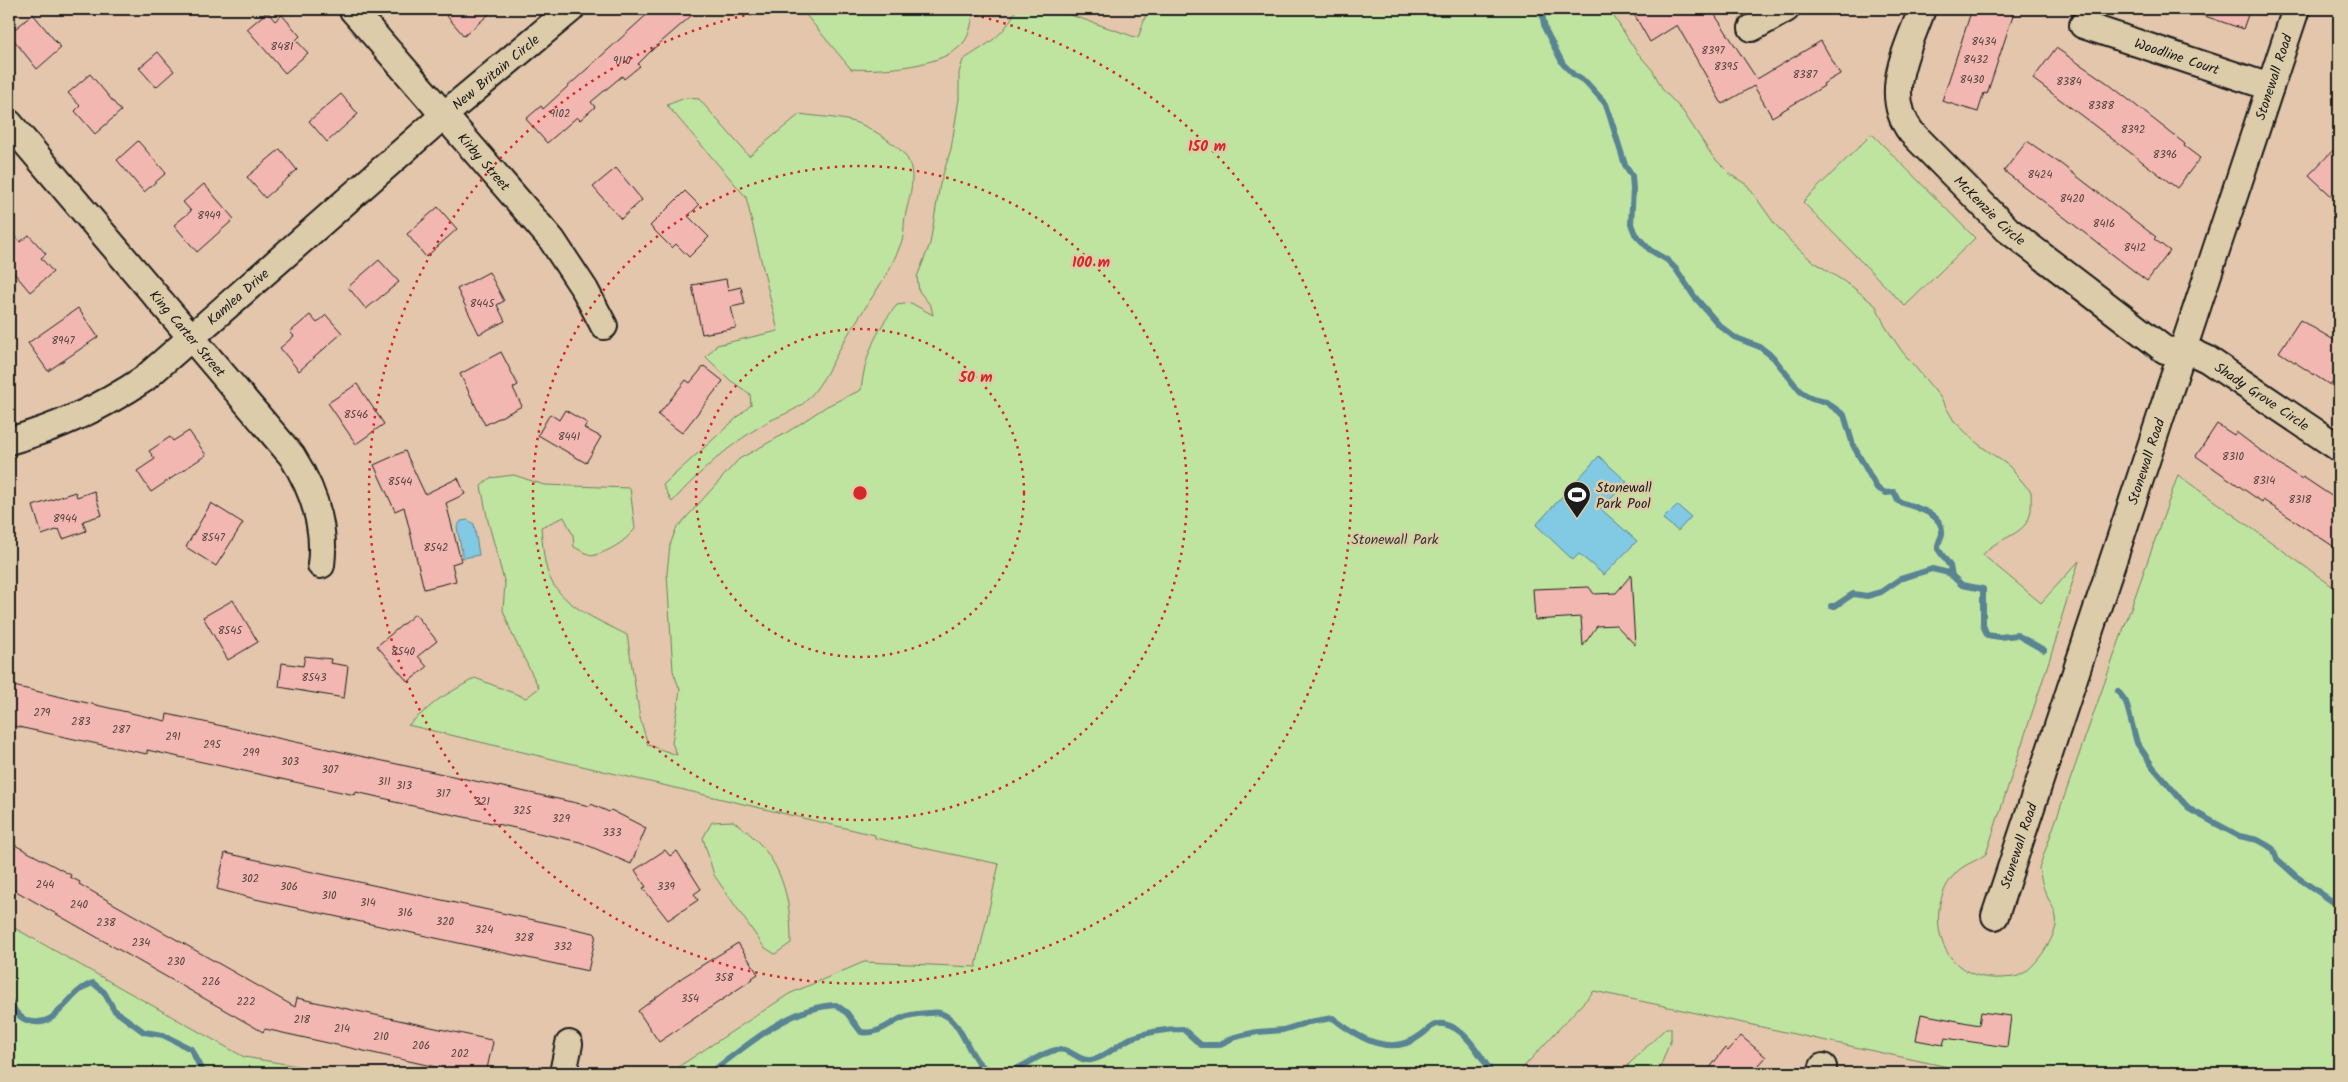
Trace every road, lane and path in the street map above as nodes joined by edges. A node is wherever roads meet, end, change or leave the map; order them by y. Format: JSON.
{"nodes":[{"id":1,"x":352,"y":9,"type":"edge"},
{"id":2,"x":572,"y":9,"type":"edge"},
{"id":3,"x":1786,"y":9,"type":"edge"},
{"id":4,"x":1922,"y":9,"type":"edge"},
{"id":5,"x":2296,"y":9,"type":"edge"},
{"id":6,"x":2083,"y":25,"type":"dead end"},
{"id":7,"x":1752,"y":28,"type":"dead end"},
{"id":8,"x":2270,"y":87,"type":"junction"},
{"id":9,"x":444,"y":115,"type":"junction"},
{"id":10,"x":9,"y":123,"type":"edge"},
{"id":11,"x":604,"y":326,"type":"dead end"},
{"id":12,"x":191,"y":339,"type":"junction"},
{"id":13,"x":2182,"y":353,"type":"junction"},
{"id":14,"x":9,"y":441,"type":"edge"},
{"id":15,"x":2339,"y":448,"type":"edge"},
{"id":16,"x":321,"y":566,"type":"dead end"},
{"id":17,"x":1995,"y":916,"type":"dead end"},
{"id":18,"x":569,"y":1044,"type":"dead end"},
{"id":19,"x":563,"y":1073,"type":"edge"}],
"edges":[{"from":1,"to":9,"type":"street","name":"Kirby Street"},
{"from":2,"to":9,"type":"street","name":"New Britain Circle"},
{"from":3,"to":7,"type":"street"},
{"from":4,"to":13,"type":"street","name":"McKenzie Circle"},
{"from":5,"to":8,"type":"street","name":"Stonewall Road"},
{"from":6,"to":8,"type":"street","name":"Woodline Court"},
{"from":8,"to":13,"type":"street","name":"Stonewall Road"},
{"from":9,"to":11,"type":"street","name":"Kirby Street"},
{"from":9,"to":12,"type":"street","name":"Kamlea Drive"},
{"from":10,"to":12,"type":"street","name":"King Carter Street"},
{"from":12,"to":14,"type":"street","name":"Kamlea Drive"},
{"from":12,"to":16,"type":"street","name":"King Carter Street"},
{"from":13,"to":15,"type":"street","name":"Shady Grove Circle"},
{"from":13,"to":17,"type":"street","name":"Stonewall Road"},
{"from":18,"to":19,"type":"street"}]}
